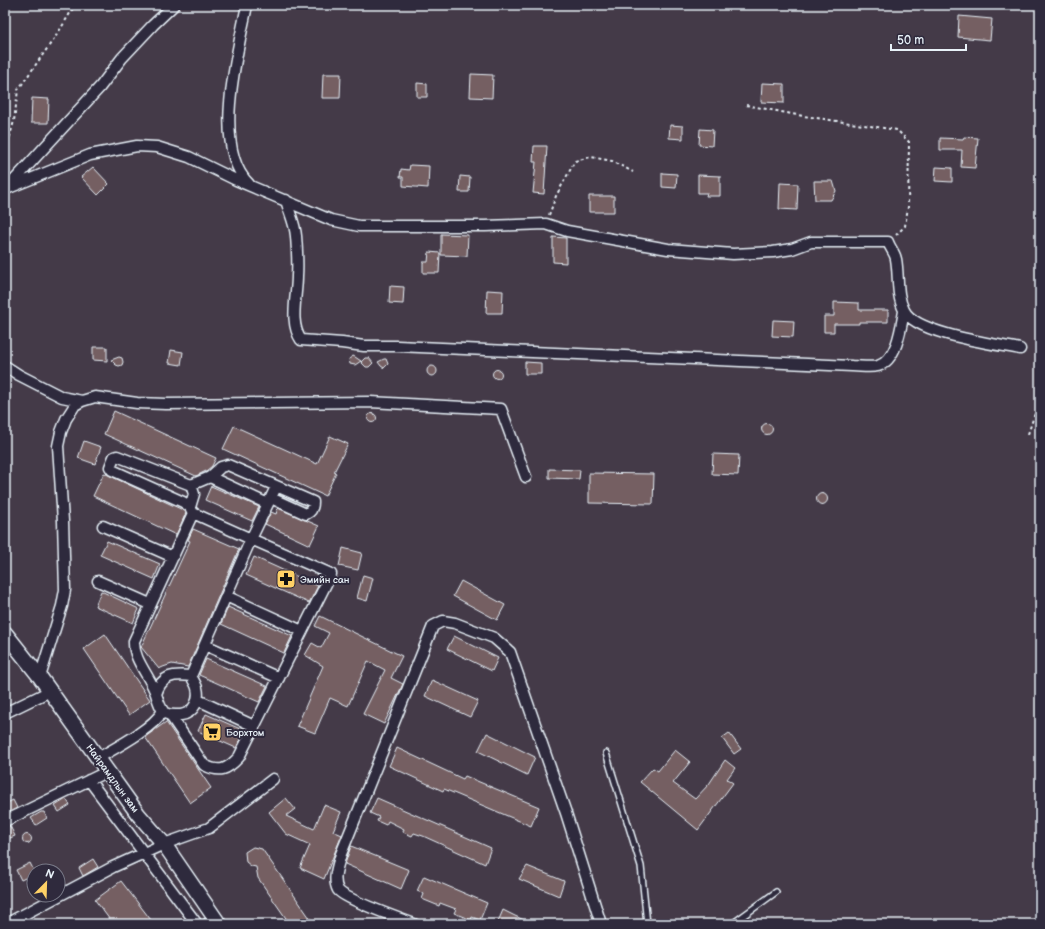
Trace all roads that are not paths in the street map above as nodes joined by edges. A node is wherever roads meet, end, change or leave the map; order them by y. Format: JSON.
{"nodes":[{"id":1,"x":174,"y":5,"type":"edge"},
{"id":2,"x":247,"y":5,"type":"edge"},
{"id":3,"x":252,"y":186,"type":"junction"},
{"id":4,"x":5,"y":190,"type":"edge"},
{"id":5,"x":286,"y":200,"type":"junction"},
{"id":6,"x":904,"y":311,"type":"junction"},
{"id":7,"x":1020,"y":349,"type":"dead end"},
{"id":8,"x":5,"y":366,"type":"edge"},
{"id":9,"x":82,"y":401,"type":"junction"},
{"id":10,"x":526,"y":476,"type":"dead end"},
{"id":11,"x":210,"y":477,"type":"junction"},
{"id":12,"x":191,"y":485,"type":"junction"},
{"id":13,"x":276,"y":486,"type":"junction"},
{"id":14,"x":269,"y":501,"type":"junction"},
{"id":15,"x":192,"y":510,"type":"junction"},
{"id":16,"x":103,"y":526,"type":"dead end"},
{"id":17,"x":251,"y":540,"type":"junction"},
{"id":18,"x":173,"y":557,"type":"junction"},
{"id":19,"x":98,"y":581,"type":"dead end"},
{"id":20,"x":226,"y":596,"type":"junction"},
{"id":21,"x":150,"y":604,"type":"junction"},
{"id":22,"x":302,"y":631,"type":"junction"},
{"id":23,"x":5,"y":633,"type":"edge"},
{"id":24,"x":205,"y":645,"type":"junction"},
{"id":25,"x":190,"y":676,"type":"junction"},
{"id":26,"x":40,"y":677,"type":"junction"},
{"id":27,"x":279,"y":678,"type":"junction"},
{"id":28,"x":50,"y":691,"type":"junction"},
{"id":29,"x":156,"y":694,"type":"junction"},
{"id":30,"x":198,"y":700,"type":"junction"},
{"id":31,"x":5,"y":713,"type":"edge"},
{"id":32,"x":166,"y":713,"type":"junction"},
{"id":33,"x":254,"y":726,"type":"junction"},
{"id":34,"x":606,"y":753,"type":"dead end"},
{"id":35,"x":98,"y":758,"type":"junction"},
{"id":36,"x":108,"y":771,"type":"junction"},
{"id":37,"x":273,"y":779,"type":"dead end"},
{"id":38,"x":89,"y":780,"type":"junction"},
{"id":39,"x":5,"y":822,"type":"edge"},
{"id":40,"x":164,"y":844,"type":"junction"},
{"id":41,"x":143,"y":853,"type":"junction"},
{"id":42,"x":776,"y":892,"type":"dead end"},
{"id":43,"x":214,"y":923,"type":"edge"},
{"id":44,"x":6,"y":924,"type":"edge"},
{"id":45,"x":197,"y":924,"type":"edge"},
{"id":46,"x":414,"y":924,"type":"edge"},
{"id":47,"x":601,"y":924,"type":"edge"},
{"id":48,"x":647,"y":924,"type":"edge"},
{"id":49,"x":732,"y":924,"type":"edge"}],
"edges":[{"from":1,"to":4,"type":"street"},
{"from":2,"to":3,"type":"street"},
{"from":3,"to":4,"type":"street"},
{"from":3,"to":5,"type":"street"},
{"from":5,"to":6,"type":"street"},
{"from":5,"to":6,"type":"street"},
{"from":6,"to":7,"type":"street"},
{"from":8,"to":9,"type":"street"},
{"from":9,"to":10,"type":"street"},
{"from":9,"to":26,"type":"street"},
{"from":11,"to":12,"type":"street"},
{"from":11,"to":13,"type":"street"},
{"from":11,"to":14,"type":"street"},
{"from":12,"to":15,"type":"street"},
{"from":12,"to":15,"type":"street"},
{"from":13,"to":14,"type":"street"},
{"from":13,"to":14,"type":"street"},
{"from":14,"to":17,"type":"street"},
{"from":15,"to":17,"type":"street"},
{"from":15,"to":18,"type":"street"},
{"from":16,"to":18,"type":"street"},
{"from":17,"to":20,"type":"street"},
{"from":17,"to":22,"type":"street"},
{"from":18,"to":21,"type":"street"},
{"from":19,"to":21,"type":"street"},
{"from":20,"to":22,"type":"street"},
{"from":20,"to":24,"type":"street"},
{"from":21,"to":29,"type":"street"},
{"from":22,"to":27,"type":"street"},
{"from":23,"to":26,"type":"main road","name":"Найрамдлын зам"},
{"from":24,"to":25,"type":"street"},
{"from":24,"to":27,"type":"street"},
{"from":25,"to":29,"type":"street"},
{"from":25,"to":30,"type":"street"},
{"from":26,"to":28,"type":"main road","name":"Найрамдлын зам"},
{"from":27,"to":33,"type":"street"},
{"from":28,"to":31,"type":"street"},
{"from":28,"to":35,"type":"main road","name":"Найрамдлын зам"},
{"from":29,"to":32,"type":"street"},
{"from":30,"to":32,"type":"street"},
{"from":30,"to":33,"type":"street"},
{"from":32,"to":33,"type":"street"},
{"from":32,"to":35,"type":"street"},
{"from":34,"to":48,"type":"lane"},
{"from":35,"to":36,"type":"main road","name":"Найрамдлын зам"},
{"from":36,"to":38,"type":"street"},
{"from":36,"to":40,"type":"main road","name":"Найрамдлын зам"},
{"from":37,"to":40,"type":"street"},
{"from":38,"to":39,"type":"street"},
{"from":38,"to":41,"type":"street"},
{"from":40,"to":41,"type":"street"},
{"from":40,"to":43,"type":"main road","name":"Найрамдлын зам"},
{"from":41,"to":44,"type":"street"},
{"from":41,"to":45,"type":"street"},
{"from":42,"to":49,"type":"lane"},
{"from":46,"to":47,"type":"street"}]}
